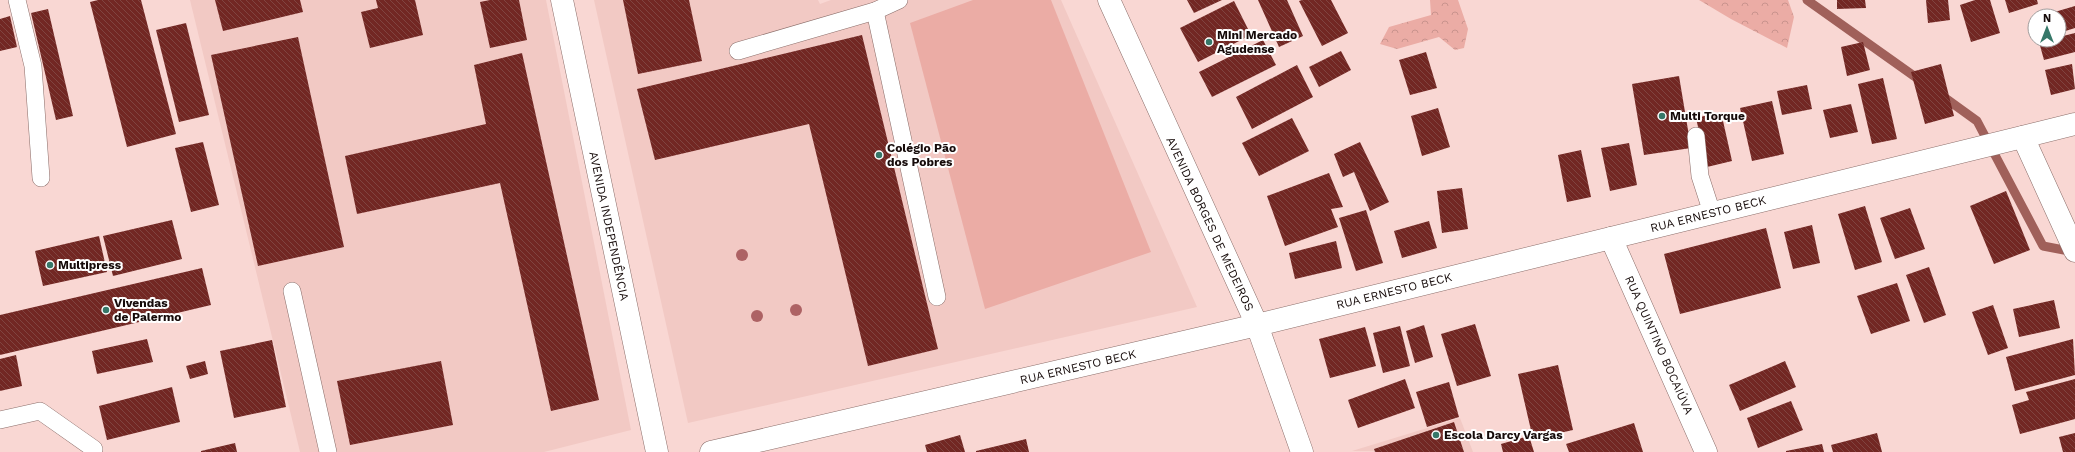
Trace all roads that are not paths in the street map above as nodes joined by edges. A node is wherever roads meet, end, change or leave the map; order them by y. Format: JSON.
{"nodes":[{"id":1,"x":17,"y":0,"type":"edge"},
{"id":2,"x":562,"y":0,"type":"edge"},
{"id":3,"x":900,"y":0,"type":"edge"},
{"id":4,"x":1109,"y":0,"type":"edge"},
{"id":5,"x":875,"y":10,"type":"junction"},
{"id":6,"x":738,"y":50,"type":"dead end"},
{"id":7,"x":2075,"y":124,"type":"edge"},
{"id":8,"x":1696,"y":136,"type":"dead end"},
{"id":9,"x":2023,"y":137,"type":"junction"},
{"id":10,"x":41,"y":178,"type":"dead end"},
{"id":11,"x":1712,"y":213,"type":"junction"},
{"id":12,"x":1611,"y":238,"type":"junction"},
{"id":13,"x":2075,"y":251,"type":"edge"},
{"id":14,"x":292,"y":290,"type":"dead end"},
{"id":15,"x":937,"y":297,"type":"dead end"},
{"id":16,"x":1257,"y":325,"type":"junction"},
{"id":17,"x":0,"y":420,"type":"edge"},
{"id":18,"x":94,"y":449,"type":"dead end"},
{"id":19,"x":328,"y":452,"type":"edge"},
{"id":20,"x":657,"y":452,"type":"edge"},
{"id":21,"x":711,"y":452,"type":"edge"},
{"id":22,"x":1302,"y":452,"type":"edge"},
{"id":23,"x":1706,"y":452,"type":"edge"}],
"edges":[{"from":1,"to":10,"type":"lane"},
{"from":2,"to":20,"type":"street","name":"AVENIDA INDEPENDÊNCIA"},
{"from":3,"to":5,"type":"lane"},
{"from":4,"to":16,"type":"street","name":"AVENIDA BORGES DE MEDEIROS"},
{"from":5,"to":6,"type":"lane"},
{"from":5,"to":15,"type":"lane"},
{"from":7,"to":9,"type":"street","name":"RUA ERNESTO BECK"},
{"from":8,"to":11,"type":"lane"},
{"from":9,"to":11,"type":"street","name":"RUA ERNESTO BECK"},
{"from":9,"to":13,"type":"street"},
{"from":11,"to":12,"type":"street","name":"RUA ERNESTO BECK"},
{"from":12,"to":16,"type":"street","name":"RUA ERNESTO BECK"},
{"from":12,"to":23,"type":"street","name":"RUA QUINTINO BOCAIÚVA"},
{"from":14,"to":19,"type":"lane"},
{"from":16,"to":21,"type":"street","name":"RUA ERNESTO BECK"},
{"from":16,"to":22,"type":"street","name":"AVENIDA BORGES DE MEDEIROS"},
{"from":17,"to":18,"type":"lane"}]}
